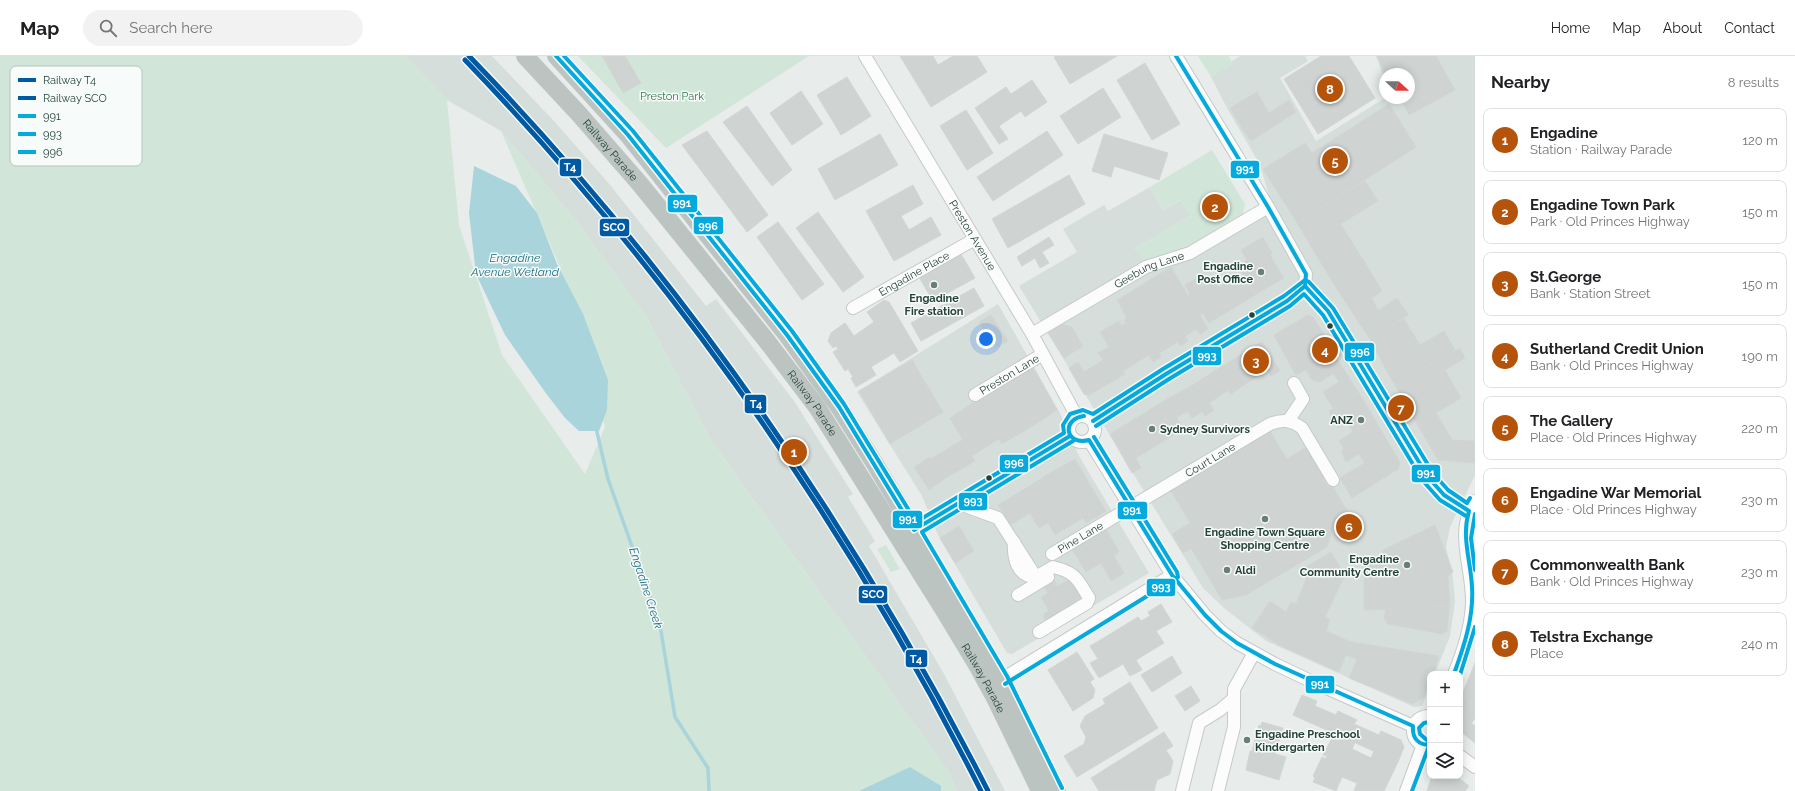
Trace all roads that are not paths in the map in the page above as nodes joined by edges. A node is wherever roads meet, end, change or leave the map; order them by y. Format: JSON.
{"nodes":[{"id":1,"x":525,"y":56,"type":"edge"},
{"id":2,"x":556,"y":56,"type":"edge"},
{"id":3,"x":865,"y":56,"type":"edge"},
{"id":4,"x":1176,"y":56,"type":"edge"},
{"id":5,"x":1268,"y":207,"type":"junction"},
{"id":6,"x":975,"y":239,"type":"junction"},
{"id":7,"x":1305,"y":286,"type":"junction"},
{"id":8,"x":853,"y":308,"type":"dead end"},
{"id":9,"x":1032,"y":334,"type":"junction"},
{"id":10,"x":1043,"y":354,"type":"junction"},
{"id":11,"x":1294,"y":384,"type":"dead end"},
{"id":12,"x":975,"y":395,"type":"dead end"},
{"id":13,"x":1077,"y":417,"type":"junction"},
{"id":14,"x":1093,"y":421,"type":"junction"},
{"id":15,"x":1288,"y":421,"type":"junction"},
{"id":16,"x":1070,"y":436,"type":"junction"},
{"id":17,"x":1089,"y":440,"type":"junction"},
{"id":18,"x":1333,"y":480,"type":"dead end"},
{"id":19,"x":1472,"y":506,"type":"edge"},
{"id":20,"x":968,"y":507,"type":"dead end"},
{"id":21,"x":1130,"y":507,"type":"junction"},
{"id":22,"x":914,"y":530,"type":"junction"},
{"id":23,"x":1052,"y":554,"type":"dead end"},
{"id":24,"x":1061,"y":569,"type":"junction"},
{"id":25,"x":1172,"y":575,"type":"junction"},
{"id":26,"x":1018,"y":595,"type":"dead end"},
{"id":27,"x":1040,"y":632,"type":"dead end"},
{"id":28,"x":1254,"y":654,"type":"junction"},
{"id":29,"x":1455,"y":671,"type":"edge"},
{"id":30,"x":1002,"y":679,"type":"junction"},
{"id":31,"x":1233,"y":699,"type":"junction"},
{"id":32,"x":1427,"y":716,"type":"edge"},
{"id":33,"x":1413,"y":726,"type":"junction"},
{"id":34,"x":1427,"y":745,"type":"edge"},
{"id":35,"x":1463,"y":758,"type":"edge"},
{"id":36,"x":1475,"y":767,"type":"edge"},
{"id":37,"x":1040,"y":791,"type":"edge"},
{"id":38,"x":1057,"y":791,"type":"edge"},
{"id":39,"x":1182,"y":791,"type":"edge"},
{"id":40,"x":1218,"y":791,"type":"edge"},
{"id":41,"x":1406,"y":791,"type":"edge"}],
"edges":[{"from":1,"to":37,"type":"highway","name":"Railway Parade"},
{"from":2,"to":22,"type":"highway","name":"Railway Parade"},
{"from":3,"to":6,"type":"street","name":"Preston Avenue"},
{"from":4,"to":5,"type":"street"},
{"from":5,"to":7,"type":"street"},
{"from":5,"to":9,"type":"street","name":"Geebung Lane"},
{"from":6,"to":8,"type":"street","name":"Engadine Place"},
{"from":6,"to":9,"type":"street","name":"Preston Avenue"},
{"from":7,"to":14,"type":"street"},
{"from":7,"to":19,"type":"street"},
{"from":9,"to":10,"type":"street","name":"Preston Avenue"},
{"from":10,"to":12,"type":"street","name":"Preston Lane"},
{"from":10,"to":13,"type":"street","name":"Preston Avenue"},
{"from":11,"to":15,"type":"street"},
{"from":13,"to":14,"type":"street"},
{"from":13,"to":16,"type":"street"},
{"from":14,"to":17,"type":"street"},
{"from":15,"to":18,"type":"street"},
{"from":15,"to":21,"type":"street","name":"Court Lane"},
{"from":16,"to":17,"type":"street"},
{"from":16,"to":22,"type":"street"},
{"from":17,"to":21,"type":"street"},
{"from":19,"to":29,"type":"street"},
{"from":20,"to":24,"type":"street"},
{"from":21,"to":23,"type":"street","name":"Pine Lane"},
{"from":21,"to":25,"type":"street"},
{"from":22,"to":30,"type":"highway","name":"Railway Parade"},
{"from":24,"to":26,"type":"street"},
{"from":24,"to":27,"type":"street"},
{"from":25,"to":28,"type":"street"},
{"from":25,"to":30,"type":"street"},
{"from":28,"to":31,"type":"street"},
{"from":28,"to":33,"type":"street"},
{"from":30,"to":38,"type":"highway","name":"Railway Parade"},
{"from":31,"to":39,"type":"street"},
{"from":31,"to":40,"type":"street"},
{"from":32,"to":33,"type":"street"},
{"from":33,"to":34,"type":"street"},
{"from":34,"to":41,"type":"street"},
{"from":35,"to":36,"type":"street"}]}
